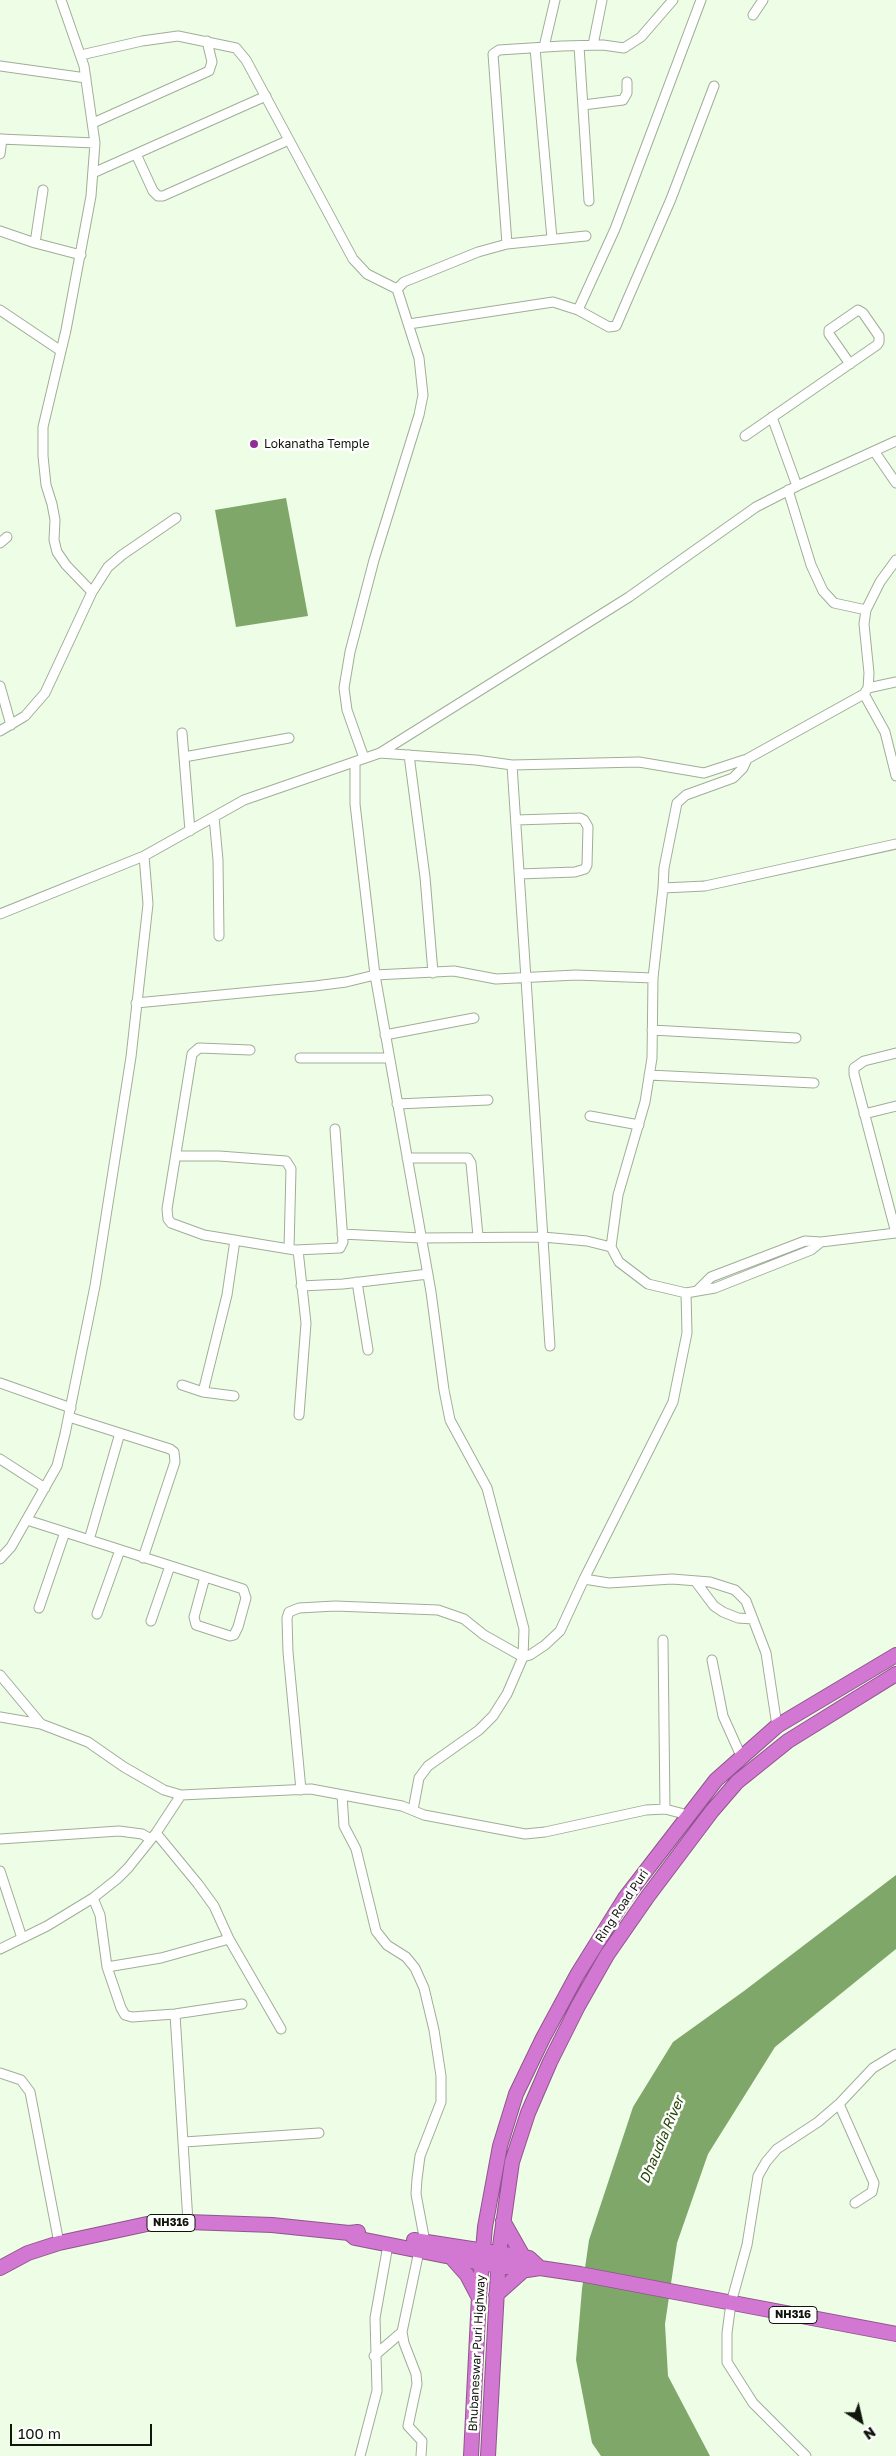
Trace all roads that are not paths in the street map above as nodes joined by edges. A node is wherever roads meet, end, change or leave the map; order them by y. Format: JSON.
{"nodes":[{"id":1,"x":61,"y":0,"type":"edge"},
{"id":2,"x":555,"y":0,"type":"edge"},
{"id":3,"x":602,"y":0,"type":"edge"},
{"id":4,"x":674,"y":0,"type":"edge"},
{"id":5,"x":701,"y":0,"type":"edge"},
{"id":6,"x":763,"y":0,"type":"edge"},
{"id":7,"x":753,"y":15,"type":"dead end"},
{"id":8,"x":207,"y":41,"type":"junction"},
{"id":9,"x":593,"y":45,"type":"junction"},
{"id":10,"x":579,"y":46,"type":"junction"},
{"id":11,"x":540,"y":48,"type":"junction"},
{"id":12,"x":81,"y":55,"type":"junction"},
{"id":13,"x":0,"y":66,"type":"edge"},
{"id":14,"x":86,"y":78,"type":"junction"},
{"id":15,"x":627,"y":82,"type":"dead end"},
{"id":16,"x":714,"y":86,"type":"dead end"},
{"id":17,"x":266,"y":96,"type":"junction"},
{"id":18,"x":583,"y":104,"type":"junction"},
{"id":19,"x":93,"y":123,"type":"junction"},
{"id":20,"x":1,"y":139,"type":"edge"},
{"id":21,"x":289,"y":140,"type":"junction"},
{"id":22,"x":95,"y":143,"type":"junction"},
{"id":23,"x":0,"y":154,"type":"edge"},
{"id":24,"x":136,"y":154,"type":"junction"},
{"id":25,"x":92,"y":174,"type":"junction"},
{"id":26,"x":43,"y":190,"type":"dead end"},
{"id":27,"x":589,"y":201,"type":"dead end"},
{"id":28,"x":0,"y":231,"type":"edge"},
{"id":29,"x":586,"y":236,"type":"dead end"},
{"id":30,"x":552,"y":239,"type":"junction"},
{"id":31,"x":35,"y":243,"type":"junction"},
{"id":32,"x":507,"y":244,"type":"junction"},
{"id":33,"x":81,"y":255,"type":"junction"},
{"id":34,"x":397,"y":289,"type":"junction"},
{"id":35,"x":0,"y":310,"type":"edge"},
{"id":36,"x":578,"y":310,"type":"junction"},
{"id":37,"x":409,"y":324,"type":"junction"},
{"id":38,"x":61,"y":351,"type":"junction"},
{"id":39,"x":850,"y":364,"type":"junction"},
{"id":40,"x":772,"y":417,"type":"junction"},
{"id":41,"x":745,"y":436,"type":"dead end"},
{"id":42,"x":896,"y":441,"type":"edge"},
{"id":43,"x":874,"y":451,"type":"junction"},
{"id":44,"x":896,"y":483,"type":"edge"},
{"id":45,"x":797,"y":486,"type":"junction"},
{"id":46,"x":788,"y":490,"type":"junction"},
{"id":47,"x":176,"y":518,"type":"dead end"},
{"id":48,"x":896,"y":560,"type":"edge"},
{"id":49,"x":92,"y":592,"type":"junction"},
{"id":50,"x":866,"y":610,"type":"junction"},
{"id":51,"x":896,"y":682,"type":"edge"},
{"id":52,"x":0,"y":686,"type":"edge"},
{"id":53,"x":866,"y":691,"type":"junction"},
{"id":54,"x":11,"y":725,"type":"junction"},
{"id":55,"x":0,"y":731,"type":"edge"},
{"id":56,"x":182,"y":733,"type":"dead end"},
{"id":57,"x":289,"y":738,"type":"dead end"},
{"id":58,"x":380,"y":753,"type":"junction"},
{"id":59,"x":409,"y":755,"type":"junction"},
{"id":60,"x":184,"y":757,"type":"junction"},
{"id":61,"x":364,"y":758,"type":"junction"},
{"id":62,"x":747,"y":759,"type":"junction"},
{"id":63,"x":354,"y":762,"type":"junction"},
{"id":64,"x":512,"y":765,"type":"junction"},
{"id":65,"x":896,"y":776,"type":"edge"},
{"id":66,"x":214,"y":817,"type":"junction"},
{"id":67,"x":516,"y":820,"type":"junction"},
{"id":68,"x":190,"y":831,"type":"junction"},
{"id":69,"x":896,"y":844,"type":"edge"},
{"id":70,"x":144,"y":856,"type":"junction"},
{"id":71,"x":519,"y":874,"type":"junction"},
{"id":72,"x":663,"y":888,"type":"junction"},
{"id":73,"x":0,"y":914,"type":"edge"},
{"id":74,"x":219,"y":936,"type":"dead end"},
{"id":75,"x":433,"y":973,"type":"junction"},
{"id":76,"x":375,"y":974,"type":"junction"},
{"id":77,"x":526,"y":977,"type":"junction"},
{"id":78,"x":653,"y":978,"type":"junction"},
{"id":79,"x":136,"y":1003,"type":"junction"},
{"id":80,"x":474,"y":1018,"type":"dead end"},
{"id":81,"x":652,"y":1030,"type":"junction"},
{"id":82,"x":384,"y":1035,"type":"junction"},
{"id":83,"x":796,"y":1038,"type":"dead end"},
{"id":84,"x":250,"y":1050,"type":"dead end"},
{"id":85,"x":896,"y":1053,"type":"edge"},
{"id":86,"x":300,"y":1058,"type":"dead end"},
{"id":87,"x":388,"y":1058,"type":"junction"},
{"id":88,"x":649,"y":1075,"type":"junction"},
{"id":89,"x":814,"y":1083,"type":"dead end"},
{"id":90,"x":488,"y":1100,"type":"dead end"},
{"id":91,"x":397,"y":1104,"type":"junction"},
{"id":92,"x":896,"y":1106,"type":"edge"},
{"id":93,"x":864,"y":1114,"type":"junction"},
{"id":94,"x":590,"y":1116,"type":"dead end"},
{"id":95,"x":639,"y":1125,"type":"junction"},
{"id":96,"x":335,"y":1130,"type":"dead end"},
{"id":97,"x":176,"y":1156,"type":"junction"},
{"id":98,"x":406,"y":1158,"type":"junction"},
{"id":99,"x":896,"y":1233,"type":"edge"},
{"id":100,"x":342,"y":1234,"type":"junction"},
{"id":101,"x":478,"y":1236,"type":"junction"},
{"id":102,"x":543,"y":1237,"type":"junction"},
{"id":103,"x":421,"y":1238,"type":"junction"},
{"id":104,"x":235,"y":1240,"type":"junction"},
{"id":105,"x":611,"y":1247,"type":"junction"},
{"id":106,"x":294,"y":1250,"type":"junction"},
{"id":107,"x":428,"y":1274,"type":"junction"},
{"id":108,"x":357,"y":1282,"type":"junction"},
{"id":109,"x":301,"y":1286,"type":"junction"},
{"id":110,"x":686,"y":1293,"type":"junction"},
{"id":111,"x":550,"y":1346,"type":"dead end"},
{"id":112,"x":368,"y":1350,"type":"dead end"},
{"id":113,"x":0,"y":1383,"type":"edge"},
{"id":114,"x":182,"y":1385,"type":"dead end"},
{"id":115,"x":203,"y":1392,"type":"junction"},
{"id":116,"x":234,"y":1396,"type":"dead end"},
{"id":117,"x":70,"y":1412,"type":"junction"},
{"id":118,"x":299,"y":1415,"type":"dead end"},
{"id":119,"x":120,"y":1433,"type":"junction"},
{"id":120,"x":0,"y":1459,"type":"edge"},
{"id":121,"x":45,"y":1488,"type":"junction"},
{"id":122,"x":27,"y":1520,"type":"junction"},
{"id":123,"x":65,"y":1532,"type":"junction"},
{"id":124,"x":89,"y":1540,"type":"junction"},
{"id":125,"x":120,"y":1550,"type":"junction"},
{"id":126,"x":143,"y":1558,"type":"junction"},
{"id":127,"x":0,"y":1559,"type":"edge"},
{"id":128,"x":170,"y":1566,"type":"junction"},
{"id":129,"x":205,"y":1577,"type":"junction"},
{"id":130,"x":584,"y":1579,"type":"junction"},
{"id":131,"x":696,"y":1582,"type":"junction"},
{"id":132,"x":39,"y":1608,"type":"dead end"},
{"id":133,"x":97,"y":1614,"type":"dead end"},
{"id":134,"x":753,"y":1618,"type":"junction"},
{"id":135,"x":151,"y":1621,"type":"dead end"},
{"id":136,"x":663,"y":1640,"type":"dead end"},
{"id":137,"x":896,"y":1655,"type":"edge"},
{"id":138,"x":522,"y":1657,"type":"junction"},
{"id":139,"x":712,"y":1660,"type":"dead end"},
{"id":140,"x":896,"y":1674,"type":"edge"},
{"id":141,"x":0,"y":1675,"type":"edge"},
{"id":142,"x":0,"y":1717,"type":"edge"},
{"id":143,"x":41,"y":1724,"type":"junction"},
{"id":144,"x":778,"y":1726,"type":"junction"},
{"id":145,"x":741,"y":1756,"type":"junction"},
{"id":146,"x":300,"y":1790,"type":"junction"},
{"id":147,"x":181,"y":1795,"type":"junction"},
{"id":148,"x":342,"y":1795,"type":"junction"},
{"id":149,"x":665,"y":1809,"type":"junction"},
{"id":150,"x":413,"y":1810,"type":"junction"},
{"id":151,"x":688,"y":1815,"type":"junction"},
{"id":152,"x":153,"y":1836,"type":"junction"},
{"id":153,"x":0,"y":1839,"type":"edge"},
{"id":154,"x":0,"y":1871,"type":"edge"},
{"id":155,"x":93,"y":1898,"type":"junction"},
{"id":156,"x":22,"y":1938,"type":"junction"},
{"id":157,"x":229,"y":1939,"type":"junction"},
{"id":158,"x":0,"y":1949,"type":"edge"},
{"id":159,"x":107,"y":1967,"type":"junction"},
{"id":160,"x":242,"y":2004,"type":"dead end"},
{"id":161,"x":175,"y":2014,"type":"junction"},
{"id":162,"x":281,"y":2029,"type":"dead end"},
{"id":163,"x":896,"y":2054,"type":"edge"},
{"id":164,"x":0,"y":2073,"type":"edge"},
{"id":165,"x":839,"y":2104,"type":"junction"},
{"id":166,"x":319,"y":2133,"type":"dead end"},
{"id":167,"x":184,"y":2142,"type":"junction"},
{"id":168,"x":855,"y":2203,"type":"dead end"},
{"id":169,"x":502,"y":2220,"type":"junction"},
{"id":170,"x":188,"y":2222,"type":"junction"},
{"id":171,"x":484,"y":2227,"type":"junction"},
{"id":172,"x":349,"y":2233,"type":"junction"},
{"id":173,"x":59,"y":2242,"type":"junction"},
{"id":174,"x":388,"y":2245,"type":"junction"},
{"id":175,"x":422,"y":2246,"type":"junction"},
{"id":176,"x":452,"y":2252,"type":"junction"},
{"id":177,"x":482,"y":2257,"type":"junction"},
{"id":178,"x":498,"y":2259,"type":"junction"},
{"id":179,"x":524,"y":2264,"type":"junction"},
{"id":180,"x":0,"y":2268,"type":"edge"},
{"id":181,"x":496,"y":2295,"type":"junction"},
{"id":182,"x":479,"y":2296,"type":"junction"},
{"id":183,"x":731,"y":2303,"type":"junction"},
{"id":184,"x":402,"y":2332,"type":"junction"},
{"id":185,"x":896,"y":2334,"type":"edge"},
{"id":186,"x":374,"y":2356,"type":"junction"},
{"id":187,"x":360,"y":2456,"type":"edge"},
{"id":188,"x":421,"y":2456,"type":"edge"},
{"id":189,"x":471,"y":2456,"type":"edge"},
{"id":190,"x":488,"y":2456,"type":"edge"},
{"id":191,"x":806,"y":2456,"type":"edge"}],
"edges":[{"from":1,"to":12,"type":"street"},
{"from":2,"to":11,"type":"street"},
{"from":3,"to":9,"type":"street"},
{"from":4,"to":9,"type":"street"},
{"from":5,"to":36,"type":"street"},
{"from":6,"to":7,"type":"street"},
{"from":8,"to":12,"type":"street"},
{"from":8,"to":17,"type":"street"},
{"from":8,"to":19,"type":"street"},
{"from":9,"to":10,"type":"street"},
{"from":10,"to":11,"type":"street"},
{"from":10,"to":18,"type":"street"},
{"from":11,"to":30,"type":"street"},
{"from":11,"to":32,"type":"street"},
{"from":12,"to":14,"type":"street"},
{"from":13,"to":14,"type":"street"},
{"from":14,"to":19,"type":"street"},
{"from":15,"to":18,"type":"street"},
{"from":16,"to":36,"type":"street"},
{"from":17,"to":21,"type":"street"},
{"from":17,"to":24,"type":"street"},
{"from":18,"to":27,"type":"street"},
{"from":19,"to":22,"type":"street"},
{"from":20,"to":22,"type":"street"},
{"from":20,"to":23,"type":"street"},
{"from":21,"to":24,"type":"street"},
{"from":21,"to":34,"type":"street"},
{"from":22,"to":25,"type":"street"},
{"from":24,"to":25,"type":"street"},
{"from":25,"to":33,"type":"street"},
{"from":26,"to":31,"type":"street"},
{"from":28,"to":31,"type":"street"},
{"from":29,"to":30,"type":"street"},
{"from":30,"to":32,"type":"street"},
{"from":31,"to":33,"type":"street"},
{"from":32,"to":34,"type":"street"},
{"from":33,"to":38,"type":"street"},
{"from":34,"to":37,"type":"street"},
{"from":35,"to":38,"type":"street"},
{"from":36,"to":37,"type":"street"},
{"from":37,"to":61,"type":"street"},
{"from":38,"to":49,"type":"street"},
{"from":39,"to":39,"type":"street"},
{"from":39,"to":40,"type":"street"},
{"from":40,"to":41,"type":"street"},
{"from":40,"to":45,"type":"street"},
{"from":42,"to":43,"type":"street"},
{"from":43,"to":44,"type":"street"},
{"from":43,"to":45,"type":"street"},
{"from":45,"to":46,"type":"street"},
{"from":46,"to":50,"type":"street"},
{"from":46,"to":58,"type":"street"},
{"from":47,"to":49,"type":"street"},
{"from":48,"to":50,"type":"street"},
{"from":49,"to":54,"type":"street"},
{"from":50,"to":53,"type":"street"},
{"from":51,"to":53,"type":"street"},
{"from":52,"to":54,"type":"street"},
{"from":53,"to":62,"type":"street"},
{"from":53,"to":65,"type":"street"},
{"from":54,"to":55,"type":"street"},
{"from":56,"to":60,"type":"street"},
{"from":57,"to":60,"type":"street"},
{"from":58,"to":59,"type":"street"},
{"from":58,"to":61,"type":"street"},
{"from":59,"to":64,"type":"street"},
{"from":59,"to":75,"type":"street"},
{"from":60,"to":68,"type":"street"},
{"from":61,"to":63,"type":"street"},
{"from":62,"to":64,"type":"street"},
{"from":62,"to":72,"type":"street"},
{"from":63,"to":66,"type":"street"},
{"from":63,"to":76,"type":"street"},
{"from":64,"to":67,"type":"street"},
{"from":66,"to":68,"type":"street"},
{"from":66,"to":74,"type":"street"},
{"from":67,"to":71,"type":"street"},
{"from":67,"to":71,"type":"street"},
{"from":68,"to":70,"type":"street"},
{"from":69,"to":72,"type":"street"},
{"from":70,"to":73,"type":"street"},
{"from":70,"to":79,"type":"street"},
{"from":71,"to":77,"type":"street"},
{"from":72,"to":78,"type":"street"},
{"from":75,"to":76,"type":"street"},
{"from":75,"to":77,"type":"street"},
{"from":76,"to":79,"type":"street"},
{"from":76,"to":82,"type":"street"},
{"from":77,"to":78,"type":"street"},
{"from":77,"to":102,"type":"street"},
{"from":78,"to":81,"type":"street"},
{"from":79,"to":117,"type":"street"},
{"from":80,"to":82,"type":"street"},
{"from":81,"to":83,"type":"street"},
{"from":81,"to":88,"type":"street"},
{"from":82,"to":87,"type":"street"},
{"from":84,"to":97,"type":"street"},
{"from":85,"to":93,"type":"street"},
{"from":86,"to":87,"type":"street"},
{"from":87,"to":91,"type":"street"},
{"from":88,"to":89,"type":"street"},
{"from":88,"to":95,"type":"street"},
{"from":90,"to":91,"type":"street"},
{"from":91,"to":98,"type":"street"},
{"from":92,"to":93,"type":"street"},
{"from":93,"to":99,"type":"street"},
{"from":94,"to":95,"type":"street"},
{"from":95,"to":105,"type":"street"},
{"from":96,"to":100,"type":"street"},
{"from":97,"to":104,"type":"street"},
{"from":97,"to":106,"type":"street"},
{"from":98,"to":101,"type":"street"},
{"from":98,"to":103,"type":"street"},
{"from":99,"to":110,"type":"street"},
{"from":100,"to":103,"type":"street"},
{"from":100,"to":106,"type":"street"},
{"from":101,"to":102,"type":"street"},
{"from":101,"to":103,"type":"street"},
{"from":102,"to":105,"type":"street"},
{"from":102,"to":111,"type":"street"},
{"from":103,"to":107,"type":"street"},
{"from":104,"to":106,"type":"street"},
{"from":104,"to":115,"type":"street"},
{"from":105,"to":110,"type":"street"},
{"from":106,"to":109,"type":"street"},
{"from":107,"to":108,"type":"street"},
{"from":107,"to":138,"type":"street"},
{"from":108,"to":109,"type":"street"},
{"from":108,"to":112,"type":"street"},
{"from":109,"to":118,"type":"street"},
{"from":110,"to":130,"type":"street"},
{"from":113,"to":117,"type":"street"},
{"from":114,"to":115,"type":"street"},
{"from":115,"to":116,"type":"street"},
{"from":117,"to":119,"type":"street"},
{"from":117,"to":121,"type":"street"},
{"from":119,"to":124,"type":"street"},
{"from":119,"to":126,"type":"street"},
{"from":120,"to":121,"type":"street"},
{"from":121,"to":122,"type":"street"},
{"from":122,"to":123,"type":"street"},
{"from":122,"to":127,"type":"street"},
{"from":123,"to":124,"type":"street"},
{"from":123,"to":132,"type":"street"},
{"from":124,"to":125,"type":"street"},
{"from":125,"to":126,"type":"street"},
{"from":125,"to":133,"type":"street"},
{"from":126,"to":128,"type":"street"},
{"from":128,"to":129,"type":"street"},
{"from":128,"to":135,"type":"street"},
{"from":129,"to":129,"type":"street"},
{"from":130,"to":131,"type":"street"},
{"from":130,"to":138,"type":"street"},
{"from":131,"to":134,"type":"street"},
{"from":131,"to":134,"type":"street"},
{"from":134,"to":144,"type":"street"},
{"from":136,"to":149,"type":"street"},
{"from":137,"to":144,"type":"highway","name":"Ring Road Puri"},
{"from":138,"to":146,"type":"street"},
{"from":138,"to":150,"type":"street"},
{"from":139,"to":145,"type":"street"},
{"from":140,"to":169,"type":"highway","name":"Ring Road Puri"},
{"from":141,"to":143,"type":"street"},
{"from":142,"to":143,"type":"street"},
{"from":143,"to":147,"type":"street"},
{"from":144,"to":145,"type":"highway","name":"Ring Road Puri"},
{"from":145,"to":151,"type":"highway","name":"Ring Road Puri"},
{"from":146,"to":147,"type":"street"},
{"from":146,"to":148,"type":"street"},
{"from":147,"to":152,"type":"street"},
{"from":148,"to":150,"type":"street"},
{"from":148,"to":175,"type":"street"},
{"from":149,"to":150,"type":"street"},
{"from":149,"to":151,"type":"street"},
{"from":151,"to":171,"type":"highway","name":"Ring Road Puri"},
{"from":152,"to":153,"type":"street"},
{"from":152,"to":155,"type":"street"},
{"from":152,"to":157,"type":"street"},
{"from":154,"to":156,"type":"street"},
{"from":155,"to":156,"type":"street"},
{"from":155,"to":159,"type":"street"},
{"from":156,"to":158,"type":"street"},
{"from":157,"to":159,"type":"street"},
{"from":157,"to":162,"type":"street"},
{"from":159,"to":161,"type":"street"},
{"from":160,"to":161,"type":"street"},
{"from":161,"to":167,"type":"street"},
{"from":163,"to":165,"type":"street"},
{"from":164,"to":173,"type":"street"},
{"from":165,"to":168,"type":"street"},
{"from":165,"to":183,"type":"street"},
{"from":166,"to":167,"type":"street"},
{"from":167,"to":170,"type":"street"},
{"from":169,"to":178,"type":"highway","name":"Ring Road Puri"},
{"from":169,"to":179,"type":"highway"},
{"from":170,"to":172,"type":"highway","number":"NH316"},
{"from":170,"to":173,"type":"highway","number":"NH316"},
{"from":171,"to":176,"type":"highway"},
{"from":171,"to":177,"type":"highway","name":"Ring Road Puri"},
{"from":172,"to":174,"type":"highway","number":"NH316"},
{"from":172,"to":175,"type":"highway","number":"NH316"},
{"from":173,"to":180,"type":"highway","number":"NH316"},
{"from":174,"to":175,"type":"highway","number":"NH316"},
{"from":174,"to":186,"type":"street"},
{"from":175,"to":176,"type":"highway","number":"NH316"},
{"from":175,"to":184,"type":"street"},
{"from":176,"to":177,"type":"highway","number":"NH316"},
{"from":176,"to":182,"type":"highway"},
{"from":177,"to":178,"type":"highway","number":"NH316"},
{"from":177,"to":182,"type":"highway","name":"Bhubaneswar Puri Highway"},
{"from":178,"to":179,"type":"highway","number":"NH316"},
{"from":178,"to":181,"type":"highway","name":"Bhubaneswar Puri Highway"},
{"from":179,"to":181,"type":"highway"},
{"from":179,"to":183,"type":"highway","number":"NH316"},
{"from":181,"to":190,"type":"highway","name":"Bhubaneswar Puri Highway"},
{"from":182,"to":189,"type":"highway","name":"Bhubaneswar Puri Highway"},
{"from":183,"to":185,"type":"highway","number":"NH316"},
{"from":183,"to":191,"type":"street"},
{"from":184,"to":186,"type":"street"},
{"from":184,"to":188,"type":"street"},
{"from":186,"to":187,"type":"street"}]}
